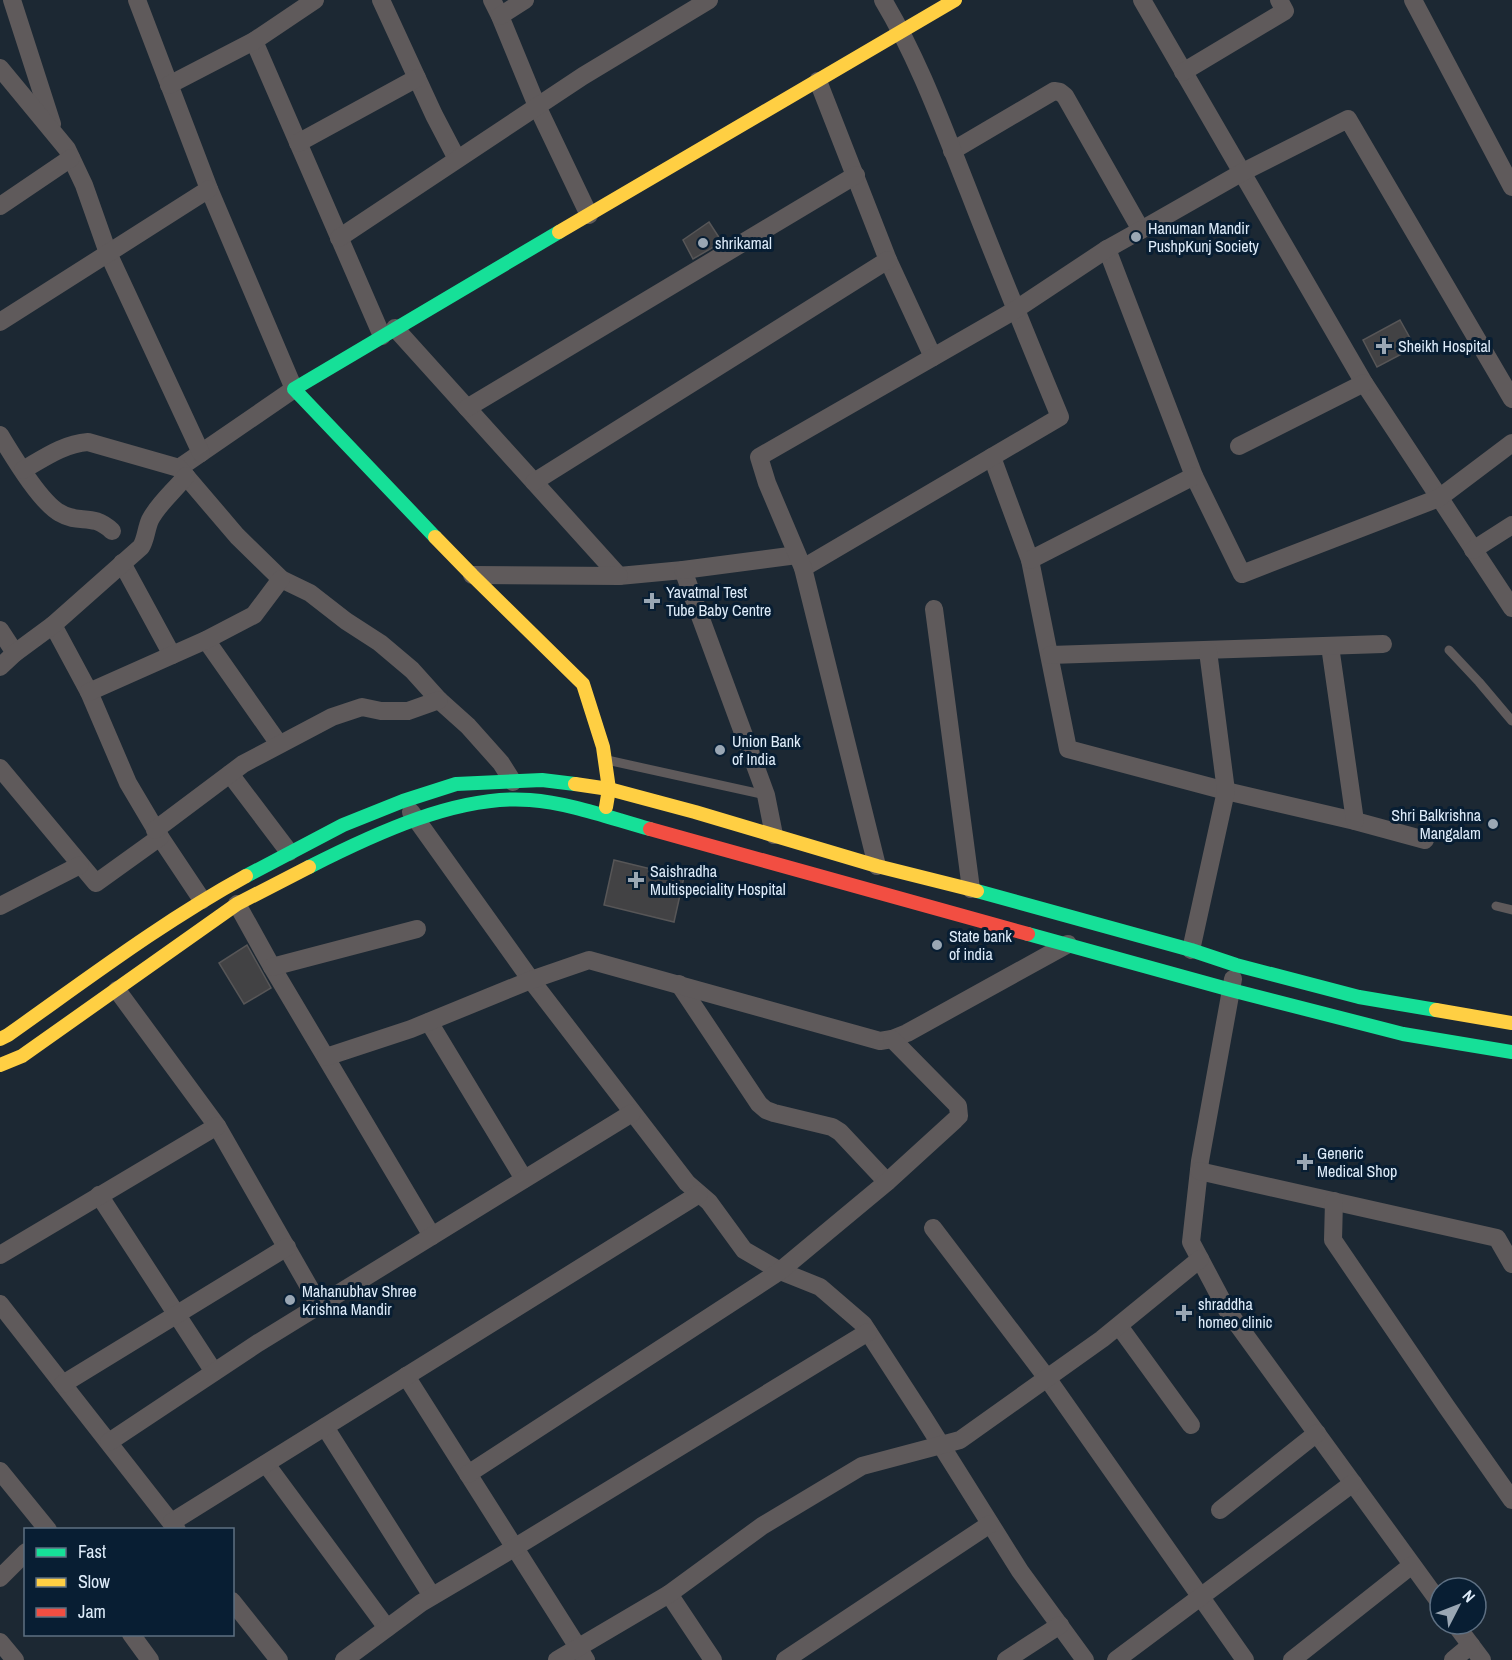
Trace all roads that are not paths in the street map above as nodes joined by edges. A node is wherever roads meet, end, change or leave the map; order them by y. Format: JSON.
{"nodes":[{"id":1,"x":12,"y":0,"type":"edge"},
{"id":2,"x":137,"y":0,"type":"edge"},
{"id":3,"x":315,"y":0,"type":"edge"},
{"id":4,"x":381,"y":0,"type":"edge"},
{"id":5,"x":525,"y":0,"type":"edge"},
{"id":6,"x":709,"y":0,"type":"edge"},
{"id":7,"x":883,"y":0,"type":"edge"},
{"id":8,"x":955,"y":0,"type":"edge"},
{"id":9,"x":1142,"y":0,"type":"edge"},
{"id":10,"x":1279,"y":0,"type":"edge"},
{"id":11,"x":1413,"y":0,"type":"edge"},
{"id":12,"x":496,"y":8,"type":"edge"},
{"id":13,"x":902,"y":31,"type":"junction"},
{"id":14,"x":254,"y":41,"type":"junction"},
{"id":15,"x":0,"y":68,"type":"edge"},
{"id":16,"x":1183,"y":72,"type":"junction"},
{"id":17,"x":417,"y":78,"type":"junction"},
{"id":18,"x":818,"y":81,"type":"junction"},
{"id":19,"x":169,"y":85,"type":"junction"},
{"id":20,"x":537,"y":106,"type":"junction"},
{"id":21,"x":56,"y":136,"type":"junction"},
{"id":22,"x":298,"y":143,"type":"junction"},
{"id":23,"x":952,"y":151,"type":"junction"},
{"id":24,"x":71,"y":158,"type":"junction"},
{"id":25,"x":457,"y":159,"type":"junction"},
{"id":26,"x":1241,"y":173,"type":"junction"},
{"id":27,"x":855,"y":176,"type":"junction"},
{"id":28,"x":1512,"y":187,"type":"edge"},
{"id":29,"x":209,"y":189,"type":"junction"},
{"id":30,"x":0,"y":206,"type":"edge"},
{"id":31,"x":589,"y":214,"type":"junction"},
{"id":32,"x":1141,"y":230,"type":"junction"},
{"id":33,"x":339,"y":238,"type":"junction"},
{"id":34,"x":1107,"y":249,"type":"junction"},
{"id":35,"x":108,"y":253,"type":"junction"},
{"id":36,"x":888,"y":260,"type":"junction"},
{"id":37,"x":1015,"y":310,"type":"junction"},
{"id":38,"x":0,"y":322,"type":"edge"},
{"id":39,"x":388,"y":332,"type":"junction"},
{"id":40,"x":933,"y":357,"type":"junction"},
{"id":41,"x":1364,"y":384,"type":"junction"},
{"id":42,"x":294,"y":389,"type":"junction"},
{"id":43,"x":1512,"y":399,"type":"edge"},
{"id":44,"x":467,"y":408,"type":"junction"},
{"id":45,"x":0,"y":435,"type":"edge"},
{"id":46,"x":1512,"y":443,"type":"edge"},
{"id":47,"x":1239,"y":446,"type":"dead end"},
{"id":48,"x":201,"y":453,"type":"junction"},
{"id":49,"x":992,"y":457,"type":"junction"},
{"id":50,"x":23,"y":470,"type":"junction"},
{"id":51,"x":183,"y":472,"type":"junction"},
{"id":52,"x":1194,"y":476,"type":"junction"},
{"id":53,"x":534,"y":482,"type":"junction"},
{"id":54,"x":1439,"y":498,"type":"junction"},
{"id":55,"x":1512,"y":525,"type":"edge"},
{"id":56,"x":112,"y":531,"type":"dead end"},
{"id":57,"x":1473,"y":550,"type":"junction"},
{"id":58,"x":1030,"y":560,"type":"junction"},
{"id":59,"x":800,"y":562,"type":"junction"},
{"id":60,"x":122,"y":563,"type":"junction"},
{"id":61,"x":683,"y":570,"type":"junction"},
{"id":62,"x":472,"y":575,"type":"junction"},
{"id":63,"x":619,"y":576,"type":"junction"},
{"id":64,"x":281,"y":579,"type":"junction"},
{"id":65,"x":1512,"y":608,"type":"edge"},
{"id":66,"x":934,"y":609,"type":"dead end"},
{"id":67,"x":53,"y":626,"type":"junction"},
{"id":68,"x":0,"y":630,"type":"edge"},
{"id":69,"x":206,"y":640,"type":"junction"},
{"id":70,"x":1383,"y":644,"type":"dead end"},
{"id":71,"x":1330,"y":646,"type":"junction"},
{"id":72,"x":1449,"y":650,"type":"dead end"},
{"id":73,"x":1208,"y":651,"type":"junction"},
{"id":74,"x":15,"y":653,"type":"junction"},
{"id":75,"x":172,"y":655,"type":"junction"},
{"id":76,"x":1050,"y":656,"type":"junction"},
{"id":77,"x":0,"y":668,"type":"edge"},
{"id":78,"x":89,"y":692,"type":"junction"},
{"id":79,"x":439,"y":700,"type":"junction"},
{"id":80,"x":1512,"y":722,"type":"edge"},
{"id":81,"x":279,"y":744,"type":"junction"},
{"id":82,"x":604,"y":759,"type":"junction"},
{"id":83,"x":0,"y":768,"type":"edge"},
{"id":84,"x":230,"y":774,"type":"junction"},
{"id":85,"x":513,"y":782,"type":"junction"},
{"id":86,"x":609,"y":789,"type":"junction"},
{"id":87,"x":1226,"y":791,"type":"junction"},
{"id":88,"x":766,"y":795,"type":"junction"},
{"id":89,"x":403,"y":801,"type":"junction"},
{"id":90,"x":605,"y":816,"type":"junction"},
{"id":91,"x":416,"y":819,"type":"junction"},
{"id":92,"x":1355,"y":821,"type":"junction"},
{"id":93,"x":158,"y":833,"type":"junction"},
{"id":94,"x":774,"y":836,"type":"junction"},
{"id":95,"x":1425,"y":840,"type":"dead end"},
{"id":96,"x":289,"y":852,"type":"junction"},
{"id":97,"x":80,"y":865,"type":"junction"},
{"id":98,"x":877,"y":866,"type":"junction"},
{"id":99,"x":921,"y":877,"type":"junction"},
{"id":100,"x":971,"y":889,"type":"junction"},
{"id":101,"x":202,"y":900,"type":"junction"},
{"id":102,"x":914,"y":902,"type":"junction"},
{"id":103,"x":237,"y":904,"type":"junction"},
{"id":104,"x":0,"y":906,"type":"edge"},
{"id":105,"x":1496,"y":906,"type":"dead end"},
{"id":106,"x":1512,"y":910,"type":"edge"},
{"id":107,"x":417,"y":929,"type":"dead end"},
{"id":108,"x":1068,"y":944,"type":"junction"},
{"id":109,"x":1191,"y":950,"type":"junction"},
{"id":110,"x":1236,"y":965,"type":"junction"},
{"id":111,"x":272,"y":967,"type":"junction"},
{"id":112,"x":531,"y":980,"type":"junction"},
{"id":113,"x":679,"y":984,"type":"junction"},
{"id":114,"x":117,"y":990,"type":"junction"},
{"id":115,"x":1231,"y":990,"type":"junction"},
{"id":116,"x":429,"y":1022,"type":"junction"},
{"id":117,"x":1512,"y":1023,"type":"edge"},
{"id":118,"x":0,"y":1039,"type":"edge"},
{"id":119,"x":892,"y":1040,"type":"junction"},
{"id":120,"x":1512,"y":1052,"type":"edge"},
{"id":121,"x":326,"y":1057,"type":"junction"},
{"id":122,"x":0,"y":1065,"type":"edge"},
{"id":123,"x":632,"y":1113,"type":"junction"},
{"id":124,"x":217,"y":1126,"type":"junction"},
{"id":125,"x":1198,"y":1171,"type":"junction"},
{"id":126,"x":524,"y":1179,"type":"junction"},
{"id":127,"x":887,"y":1182,"type":"junction"},
{"id":128,"x":699,"y":1194,"type":"junction"},
{"id":129,"x":99,"y":1196,"type":"junction"},
{"id":130,"x":1334,"y":1202,"type":"junction"},
{"id":131,"x":933,"y":1228,"type":"dead end"},
{"id":132,"x":432,"y":1236,"type":"junction"},
{"id":133,"x":287,"y":1247,"type":"junction"},
{"id":134,"x":0,"y":1255,"type":"edge"},
{"id":135,"x":1200,"y":1259,"type":"junction"},
{"id":136,"x":1512,"y":1264,"type":"edge"},
{"id":137,"x":780,"y":1271,"type":"junction"},
{"id":138,"x":0,"y":1304,"type":"edge"},
{"id":139,"x":320,"y":1306,"type":"junction"},
{"id":140,"x":177,"y":1315,"type":"junction"},
{"id":141,"x":1119,"y":1326,"type":"junction"},
{"id":142,"x":868,"y":1332,"type":"junction"},
{"id":143,"x":214,"y":1372,"type":"junction"},
{"id":144,"x":406,"y":1376,"type":"junction"},
{"id":145,"x":1047,"y":1378,"type":"junction"},
{"id":146,"x":63,"y":1384,"type":"junction"},
{"id":147,"x":1191,"y":1425,"type":"dead end"},
{"id":148,"x":324,"y":1427,"type":"junction"},
{"id":149,"x":1317,"y":1433,"type":"junction"},
{"id":150,"x":109,"y":1442,"type":"junction"},
{"id":151,"x":940,"y":1445,"type":"junction"},
{"id":152,"x":266,"y":1464,"type":"junction"},
{"id":153,"x":0,"y":1471,"type":"edge"},
{"id":154,"x":468,"y":1474,"type":"junction"},
{"id":155,"x":1353,"y":1483,"type":"junction"},
{"id":156,"x":1512,"y":1500,"type":"edge"},
{"id":157,"x":1220,"y":1510,"type":"dead end"},
{"id":158,"x":990,"y":1524,"type":"junction"},
{"id":159,"x":174,"y":1526,"type":"edge"},
{"id":160,"x":46,"y":1528,"type":"edge"},
{"id":161,"x":513,"y":1548,"type":"junction"},
{"id":162,"x":24,"y":1554,"type":"edge"},
{"id":163,"x":1412,"y":1565,"type":"junction"},
{"id":164,"x":0,"y":1578,"type":"edge"},
{"id":165,"x":1428,"y":1587,"type":"edge"},
{"id":166,"x":669,"y":1594,"type":"junction"},
{"id":167,"x":432,"y":1596,"type":"junction"},
{"id":168,"x":1202,"y":1597,"type":"junction"},
{"id":169,"x":234,"y":1603,"type":"edge"},
{"id":170,"x":1060,"y":1625,"type":"junction"},
{"id":171,"x":387,"y":1628,"type":"junction"},
{"id":172,"x":132,"y":1636,"type":"edge"},
{"id":173,"x":1464,"y":1636,"type":"edge"},
{"id":174,"x":0,"y":1642,"type":"edge"},
{"id":175,"x":1476,"y":1653,"type":"edge"},
{"id":176,"x":582,"y":1654,"type":"edge"},
{"id":177,"x":15,"y":1660,"type":"edge"},
{"id":178,"x":150,"y":1660,"type":"edge"},
{"id":179,"x":279,"y":1660,"type":"edge"},
{"id":180,"x":344,"y":1660,"type":"edge"},
{"id":181,"x":557,"y":1660,"type":"edge"},
{"id":182,"x":713,"y":1660,"type":"edge"},
{"id":183,"x":785,"y":1660,"type":"edge"},
{"id":184,"x":1006,"y":1660,"type":"edge"},
{"id":185,"x":1085,"y":1660,"type":"edge"},
{"id":186,"x":1116,"y":1660,"type":"edge"},
{"id":187,"x":1245,"y":1660,"type":"edge"},
{"id":188,"x":1292,"y":1660,"type":"edge"},
{"id":189,"x":1454,"y":1660,"type":"edge"}],
"edges":[{"from":1,"to":21,"type":"street"},
{"from":2,"to":19,"type":"street"},
{"from":3,"to":14,"type":"street"},
{"from":4,"to":17,"type":"street"},
{"from":5,"to":12,"type":"street"},
{"from":6,"to":20,"type":"street"},
{"from":7,"to":13,"type":"street"},
{"from":8,"to":13,"type":"main road"},
{"from":9,"to":16,"type":"street"},
{"from":10,"to":16,"type":"street"},
{"from":11,"to":28,"type":"street"},
{"from":12,"to":20,"type":"street"},
{"from":13,"to":18,"type":"main road"},
{"from":13,"to":23,"type":"street"},
{"from":14,"to":19,"type":"street"},
{"from":14,"to":22,"type":"street"},
{"from":15,"to":21,"type":"street"},
{"from":16,"to":26,"type":"street"},
{"from":17,"to":22,"type":"street"},
{"from":17,"to":25,"type":"street"},
{"from":18,"to":27,"type":"street"},
{"from":18,"to":31,"type":"main road"},
{"from":19,"to":29,"type":"street"},
{"from":20,"to":25,"type":"street"},
{"from":20,"to":31,"type":"street"},
{"from":21,"to":24,"type":"street"},
{"from":22,"to":33,"type":"street"},
{"from":23,"to":32,"type":"street"},
{"from":23,"to":37,"type":"street"},
{"from":24,"to":30,"type":"street"},
{"from":24,"to":35,"type":"street"},
{"from":25,"to":33,"type":"street"},
{"from":26,"to":32,"type":"street"},
{"from":26,"to":41,"type":"street"},
{"from":26,"to":43,"type":"street"},
{"from":27,"to":36,"type":"street"},
{"from":27,"to":44,"type":"street"},
{"from":29,"to":35,"type":"street"},
{"from":29,"to":42,"type":"street"},
{"from":31,"to":39,"type":"main road"},
{"from":32,"to":34,"type":"street"},
{"from":33,"to":39,"type":"street"},
{"from":34,"to":37,"type":"street"},
{"from":34,"to":52,"type":"street"},
{"from":35,"to":38,"type":"street"},
{"from":35,"to":48,"type":"street"},
{"from":36,"to":40,"type":"street"},
{"from":36,"to":53,"type":"street"},
{"from":37,"to":40,"type":"street"},
{"from":37,"to":49,"type":"street"},
{"from":39,"to":42,"type":"main road"},
{"from":39,"to":44,"type":"street"},
{"from":40,"to":59,"type":"street"},
{"from":41,"to":47,"type":"street"},
{"from":41,"to":54,"type":"street"},
{"from":42,"to":48,"type":"street"},
{"from":42,"to":62,"type":"main road"},
{"from":44,"to":53,"type":"street"},
{"from":45,"to":50,"type":"street"},
{"from":46,"to":54,"type":"street"},
{"from":48,"to":51,"type":"street"},
{"from":49,"to":58,"type":"street"},
{"from":49,"to":59,"type":"street"},
{"from":50,"to":51,"type":"street"},
{"from":50,"to":56,"type":"street"},
{"from":51,"to":60,"type":"street"},
{"from":51,"to":64,"type":"street"},
{"from":52,"to":54,"type":"street"},
{"from":52,"to":58,"type":"street"},
{"from":53,"to":63,"type":"street"},
{"from":54,"to":57,"type":"street"},
{"from":55,"to":57,"type":"street"},
{"from":57,"to":65,"type":"street"},
{"from":58,"to":76,"type":"street"},
{"from":59,"to":61,"type":"street"},
{"from":59,"to":98,"type":"street"},
{"from":60,"to":67,"type":"street"},
{"from":60,"to":75,"type":"street"},
{"from":61,"to":63,"type":"street"},
{"from":61,"to":88,"type":"street"},
{"from":62,"to":63,"type":"street"},
{"from":62,"to":82,"type":"main road"},
{"from":64,"to":69,"type":"street"},
{"from":64,"to":79,"type":"street"},
{"from":66,"to":100,"type":"street"},
{"from":67,"to":74,"type":"street"},
{"from":67,"to":78,"type":"street"},
{"from":68,"to":74,"type":"street"},
{"from":69,"to":75,"type":"street"},
{"from":69,"to":81,"type":"street"},
{"from":70,"to":71,"type":"street"},
{"from":71,"to":73,"type":"street"},
{"from":71,"to":92,"type":"street"},
{"from":72,"to":80,"type":"lane"},
{"from":73,"to":76,"type":"street"},
{"from":73,"to":87,"type":"street"},
{"from":74,"to":77,"type":"street"},
{"from":75,"to":78,"type":"street"},
{"from":76,"to":87,"type":"street"},
{"from":78,"to":93,"type":"street"},
{"from":79,"to":81,"type":"street"},
{"from":79,"to":85,"type":"street"},
{"from":81,"to":84,"type":"street"},
{"from":82,"to":86,"type":"main road"},
{"from":82,"to":88,"type":"lane"},
{"from":83,"to":97,"type":"street"},
{"from":84,"to":93,"type":"street"},
{"from":84,"to":96,"type":"street"},
{"from":85,"to":86,"type":"main road"},
{"from":85,"to":89,"type":"main road"},
{"from":86,"to":90,"type":"main road"},
{"from":86,"to":94,"type":"main road"},
{"from":87,"to":92,"type":"street"},
{"from":87,"to":109,"type":"street"},
{"from":88,"to":94,"type":"street"},
{"from":89,"to":91,"type":"street"},
{"from":89,"to":96,"type":"main road"},
{"from":90,"to":91,"type":"main road"},
{"from":90,"to":102,"type":"main road"},
{"from":91,"to":103,"type":"main road"},
{"from":91,"to":112,"type":"street"},
{"from":92,"to":95,"type":"street"},
{"from":93,"to":97,"type":"street"},
{"from":93,"to":101,"type":"street"},
{"from":94,"to":98,"type":"main road"},
{"from":96,"to":101,"type":"main road"},
{"from":97,"to":104,"type":"street"},
{"from":98,"to":99,"type":"main road"},
{"from":99,"to":100,"type":"main road"},
{"from":99,"to":102,"type":"main road"},
{"from":100,"to":109,"type":"main road"},
{"from":101,"to":118,"type":"main road"},
{"from":102,"to":108,"type":"main road"},
{"from":103,"to":111,"type":"street"},
{"from":103,"to":114,"type":"main road"},
{"from":105,"to":106,"type":"lane"},
{"from":107,"to":111,"type":"street"},
{"from":108,"to":115,"type":"main road"},
{"from":108,"to":119,"type":"street"},
{"from":109,"to":110,"type":"main road"},
{"from":110,"to":115,"type":"street"},
{"from":110,"to":117,"type":"main road"},
{"from":111,"to":121,"type":"street"},
{"from":112,"to":113,"type":"street"},
{"from":112,"to":116,"type":"street"},
{"from":112,"to":123,"type":"street"},
{"from":113,"to":119,"type":"street"},
{"from":113,"to":127,"type":"street"},
{"from":114,"to":122,"type":"main road"},
{"from":114,"to":124,"type":"street"},
{"from":115,"to":120,"type":"main road"},
{"from":115,"to":125,"type":"street"},
{"from":116,"to":121,"type":"street"},
{"from":116,"to":126,"type":"street"},
{"from":119,"to":127,"type":"street"},
{"from":121,"to":132,"type":"street"},
{"from":123,"to":126,"type":"street"},
{"from":123,"to":128,"type":"street"},
{"from":124,"to":129,"type":"street"},
{"from":124,"to":133,"type":"street"},
{"from":125,"to":130,"type":"street"},
{"from":125,"to":135,"type":"street"},
{"from":126,"to":132,"type":"street"},
{"from":127,"to":137,"type":"street"},
{"from":128,"to":137,"type":"street"},
{"from":128,"to":144,"type":"street"},
{"from":129,"to":134,"type":"street"},
{"from":129,"to":140,"type":"street"},
{"from":130,"to":136,"type":"street"},
{"from":130,"to":156,"type":"street"},
{"from":131,"to":145,"type":"street"},
{"from":132,"to":139,"type":"street"},
{"from":133,"to":139,"type":"street"},
{"from":133,"to":140,"type":"street"},
{"from":135,"to":141,"type":"street"},
{"from":135,"to":149,"type":"street"},
{"from":137,"to":142,"type":"street"},
{"from":137,"to":154,"type":"street"},
{"from":138,"to":146,"type":"street"},
{"from":139,"to":143,"type":"street"},
{"from":140,"to":143,"type":"street"},
{"from":140,"to":146,"type":"street"},
{"from":141,"to":145,"type":"street"},
{"from":141,"to":147,"type":"street"},
{"from":142,"to":151,"type":"street"},
{"from":142,"to":161,"type":"street"},
{"from":143,"to":150,"type":"street"},
{"from":144,"to":148,"type":"street"},
{"from":144,"to":154,"type":"street"},
{"from":145,"to":151,"type":"street"},
{"from":145,"to":168,"type":"street"},
{"from":146,"to":150,"type":"street"},
{"from":148,"to":152,"type":"street"},
{"from":148,"to":167,"type":"street"},
{"from":149,"to":155,"type":"street"},
{"from":149,"to":157,"type":"street"},
{"from":150,"to":159,"type":"street"},
{"from":151,"to":158,"type":"street"},
{"from":151,"to":166,"type":"street"},
{"from":152,"to":159,"type":"street"},
{"from":152,"to":171,"type":"street"},
{"from":153,"to":160,"type":"street"},
{"from":154,"to":161,"type":"street"},
{"from":155,"to":163,"type":"street"},
{"from":155,"to":168,"type":"street"},
{"from":158,"to":170,"type":"street"},
{"from":158,"to":183,"type":"street"},
{"from":161,"to":167,"type":"street"},
{"from":161,"to":176,"type":"street"},
{"from":162,"to":164,"type":"street"},
{"from":163,"to":165,"type":"street"},
{"from":163,"to":188,"type":"street"},
{"from":166,"to":176,"type":"street"},
{"from":166,"to":182,"type":"street"},
{"from":167,"to":171,"type":"street"},
{"from":168,"to":186,"type":"street"},
{"from":168,"to":187,"type":"street"},
{"from":169,"to":179,"type":"street"},
{"from":170,"to":184,"type":"street"},
{"from":170,"to":185,"type":"street"},
{"from":171,"to":180,"type":"street"},
{"from":172,"to":178,"type":"street"},
{"from":173,"to":175,"type":"street"},
{"from":174,"to":177,"type":"street"},
{"from":175,"to":189,"type":"street"},
{"from":176,"to":181,"type":"street"}]}
